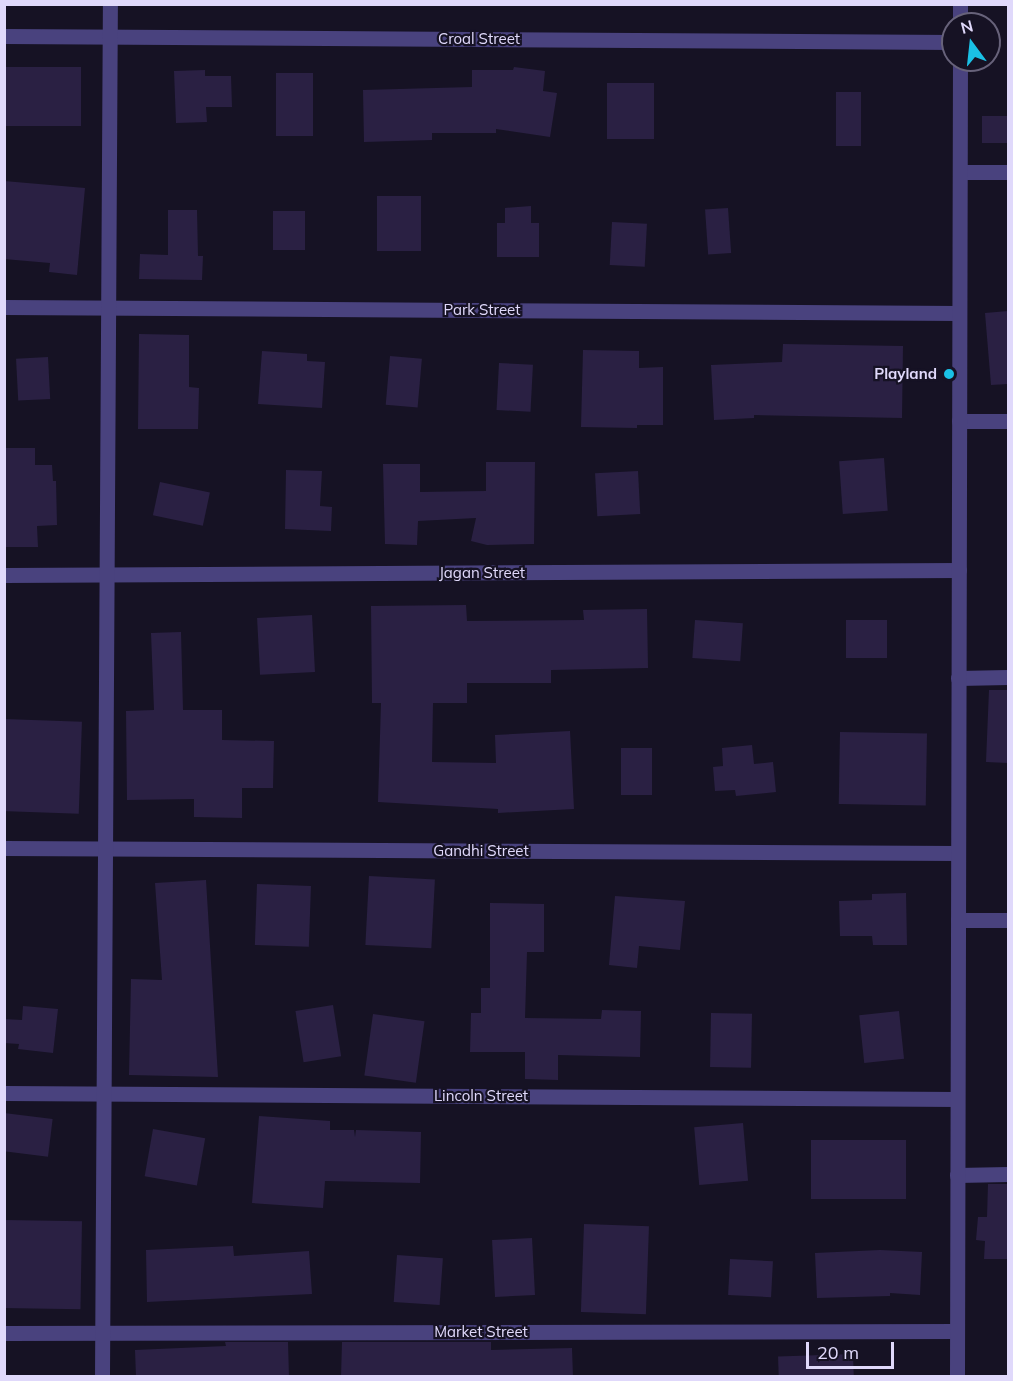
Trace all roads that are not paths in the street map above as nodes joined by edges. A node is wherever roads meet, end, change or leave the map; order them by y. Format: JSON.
{"nodes":[{"id":1,"x":111,"y":4,"type":"edge"},
{"id":2,"x":4,"y":36,"type":"edge"},
{"id":3,"x":110,"y":37,"type":"junction"},
{"id":4,"x":941,"y":42,"type":"edge"},
{"id":5,"x":960,"y":72,"type":"edge"},
{"id":6,"x":960,"y":172,"type":"junction"},
{"id":7,"x":1008,"y":172,"type":"edge"},
{"id":8,"x":4,"y":307,"type":"edge"},
{"id":9,"x":109,"y":307,"type":"junction"},
{"id":10,"x":959,"y":313,"type":"junction"},
{"id":11,"x":959,"y":421,"type":"junction"},
{"id":12,"x":1008,"y":421,"type":"edge"},
{"id":13,"x":959,"y":570,"type":"junction"},
{"id":14,"x":4,"y":575,"type":"edge"},
{"id":15,"x":107,"y":576,"type":"junction"},
{"id":16,"x":1008,"y":677,"type":"edge"},
{"id":17,"x":958,"y":678,"type":"junction"},
{"id":18,"x":4,"y":848,"type":"edge"},
{"id":19,"x":105,"y":849,"type":"junction"},
{"id":20,"x":958,"y":853,"type":"junction"},
{"id":21,"x":958,"y":920,"type":"junction"},
{"id":22,"x":1008,"y":920,"type":"edge"},
{"id":23,"x":4,"y":1093,"type":"edge"},
{"id":24,"x":104,"y":1094,"type":"junction"},
{"id":25,"x":957,"y":1099,"type":"junction"},
{"id":26,"x":1008,"y":1174,"type":"edge"},
{"id":27,"x":957,"y":1175,"type":"junction"},
{"id":28,"x":957,"y":1331,"type":"junction"},
{"id":29,"x":4,"y":1333,"type":"edge"},
{"id":30,"x":102,"y":1333,"type":"junction"},
{"id":31,"x":102,"y":1377,"type":"edge"},
{"id":32,"x":957,"y":1377,"type":"edge"}],
"edges":[{"from":1,"to":3,"type":"street"},
{"from":2,"to":3,"type":"street","name":"Croal Street"},
{"from":3,"to":4,"type":"street","name":"Croal Street"},
{"from":3,"to":9,"type":"street"},
{"from":5,"to":6,"type":"street"},
{"from":6,"to":7,"type":"street"},
{"from":6,"to":10,"type":"street"},
{"from":8,"to":9,"type":"street","name":"Park Street"},
{"from":9,"to":10,"type":"street","name":"Park Street"},
{"from":9,"to":15,"type":"street"},
{"from":10,"to":11,"type":"street"},
{"from":11,"to":12,"type":"street"},
{"from":11,"to":13,"type":"street"},
{"from":13,"to":15,"type":"street","name":"Jagan Street"},
{"from":13,"to":17,"type":"street"},
{"from":14,"to":15,"type":"street","name":"Jagan Street"},
{"from":15,"to":19,"type":"street"},
{"from":16,"to":17,"type":"street"},
{"from":17,"to":20,"type":"street"},
{"from":18,"to":19,"type":"street","name":"Gandhi Street"},
{"from":19,"to":20,"type":"street","name":"Gandhi Street"},
{"from":19,"to":24,"type":"street"},
{"from":20,"to":21,"type":"street"},
{"from":21,"to":22,"type":"street"},
{"from":21,"to":25,"type":"street"},
{"from":23,"to":24,"type":"street","name":"Lincoln Street"},
{"from":24,"to":25,"type":"street","name":"Lincoln Street"},
{"from":24,"to":30,"type":"street"},
{"from":25,"to":27,"type":"street"},
{"from":26,"to":27,"type":"street"},
{"from":27,"to":28,"type":"street"},
{"from":28,"to":30,"type":"street","name":"Market Street"},
{"from":28,"to":32,"type":"street"},
{"from":29,"to":30,"type":"street","name":"Market Street"},
{"from":30,"to":31,"type":"street"}]}
